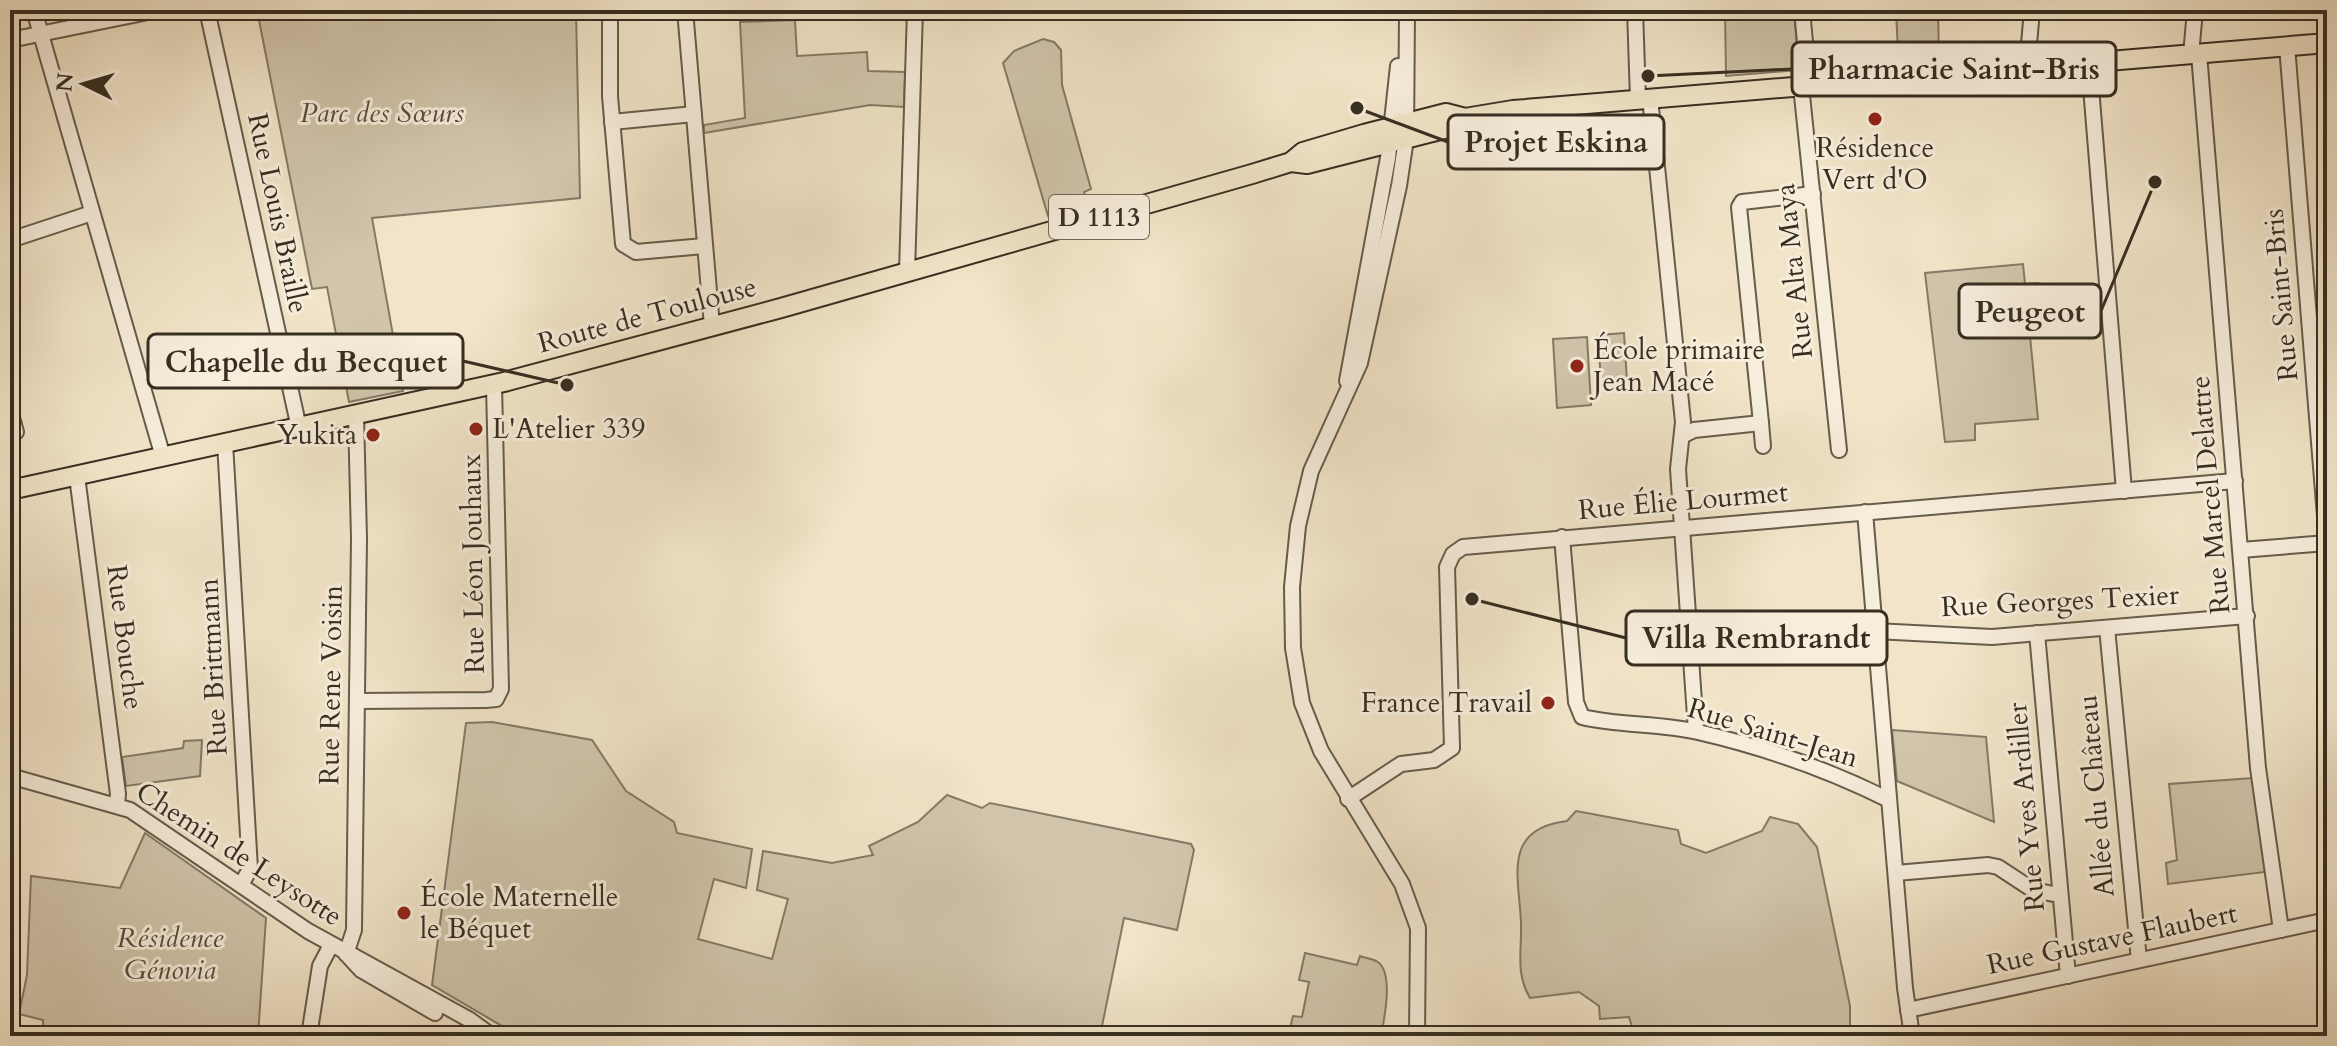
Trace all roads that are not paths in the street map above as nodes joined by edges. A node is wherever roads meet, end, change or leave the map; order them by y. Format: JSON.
{"nodes":[{"id":1,"x":34,"y":10,"type":"edge"},
{"id":2,"x":158,"y":10,"type":"edge"},
{"id":3,"x":207,"y":10,"type":"edge"},
{"id":4,"x":610,"y":10,"type":"edge"},
{"id":5,"x":685,"y":10,"type":"edge"},
{"id":6,"x":915,"y":10,"type":"edge"},
{"id":7,"x":1408,"y":10,"type":"edge"},
{"id":8,"x":1635,"y":10,"type":"edge"},
{"id":9,"x":1802,"y":10,"type":"edge"},
{"id":10,"x":2032,"y":10,"type":"edge"},
{"id":11,"x":2195,"y":10,"type":"edge"},
{"id":12,"x":131,"y":12,"type":"edge"},
{"id":13,"x":41,"y":33,"type":"junction"},
{"id":14,"x":10,"y":40,"type":"edge"},
{"id":15,"x":2327,"y":43,"type":"edge"},
{"id":16,"x":2287,"y":46,"type":"junction"},
{"id":17,"x":2195,"y":54,"type":"junction"},
{"id":18,"x":2089,"y":63,"type":"junction"},
{"id":19,"x":2027,"y":67,"type":"junction"},
{"id":20,"x":1805,"y":86,"type":"junction"},
{"id":21,"x":1644,"y":98,"type":"junction"},
{"id":22,"x":694,"y":114,"type":"junction"},
{"id":23,"x":612,"y":122,"type":"junction"},
{"id":24,"x":1398,"y":133,"type":"junction"},
{"id":25,"x":1813,"y":194,"type":"junction"},
{"id":26,"x":92,"y":213,"type":"junction"},
{"id":27,"x":11,"y":238,"type":"edge"},
{"id":28,"x":704,"y":246,"type":"junction"},
{"id":29,"x":907,"y":272,"type":"junction"},
{"id":30,"x":712,"y":326,"type":"junction"},
{"id":31,"x":494,"y":385,"type":"junction"},
{"id":32,"x":10,"y":410,"type":"edge"},
{"id":33,"x":356,"y":416,"type":"junction"},
{"id":34,"x":1761,"y":423,"type":"junction"},
{"id":35,"x":299,"y":428,"type":"junction"},
{"id":36,"x":16,"y":432,"type":"dead end"},
{"id":37,"x":1682,"y":436,"type":"junction"},
{"id":38,"x":225,"y":443,"type":"junction"},
{"id":39,"x":1763,"y":446,"type":"dead end"},
{"id":40,"x":1839,"y":450,"type":"dead end"},
{"id":41,"x":163,"y":457,"type":"junction"},
{"id":42,"x":77,"y":476,"type":"junction"},
{"id":43,"x":2235,"y":481,"type":"junction"},
{"id":44,"x":10,"y":490,"type":"edge"},
{"id":45,"x":2124,"y":491,"type":"junction"},
{"id":46,"x":1865,"y":512,"type":"junction"},
{"id":47,"x":1681,"y":528,"type":"junction"},
{"id":48,"x":1562,"y":537,"type":"junction"},
{"id":49,"x":2327,"y":542,"type":"edge"},
{"id":50,"x":2241,"y":550,"type":"junction"},
{"id":51,"x":2247,"y":616,"type":"junction"},
{"id":52,"x":2107,"y":628,"type":"junction"},
{"id":53,"x":1875,"y":631,"type":"junction"},
{"id":54,"x":2037,"y":633,"type":"junction"},
{"id":55,"x":357,"y":701,"type":"junction"},
{"id":56,"x":1692,"y":731,"type":"junction"},
{"id":57,"x":10,"y":776,"type":"edge"},
{"id":58,"x":1348,"y":799,"type":"junction"},
{"id":59,"x":1889,"y":800,"type":"junction"},
{"id":60,"x":117,"y":804,"type":"junction"},
{"id":61,"x":1896,"y":873,"type":"junction"},
{"id":62,"x":241,"y":885,"type":"junction"},
{"id":63,"x":2059,"y":895,"type":"junction"},
{"id":64,"x":2327,"y":920,"type":"edge"},
{"id":65,"x":2281,"y":930,"type":"junction"},
{"id":66,"x":331,"y":945,"type":"junction"},
{"id":67,"x":346,"y":954,"type":"junction"},
{"id":68,"x":2139,"y":960,"type":"junction"},
{"id":69,"x":2068,"y":976,"type":"junction"},
{"id":70,"x":1908,"y":1010,"type":"junction"},
{"id":71,"x":10,"y":1027,"type":"edge"},
{"id":72,"x":489,"y":1034,"type":"edge"},
{"id":73,"x":21,"y":1036,"type":"edge"},
{"id":74,"x":309,"y":1036,"type":"edge"},
{"id":75,"x":1417,"y":1036,"type":"edge"},
{"id":76,"x":1912,"y":1036,"type":"edge"}],
"edges":[{"from":1,"to":13,"type":"street"},
{"from":2,"to":12,"type":"street"},
{"from":3,"to":35,"type":"street","name":"Rue Louis Braille"},
{"from":4,"to":23,"type":"street"},
{"from":5,"to":22,"type":"street"},
{"from":6,"to":29,"type":"street"},
{"from":7,"to":24,"type":"street"},
{"from":8,"to":21,"type":"street"},
{"from":9,"to":20,"type":"street","name":"Rue Alta Maya"},
{"from":10,"to":19,"type":"street"},
{"from":11,"to":17,"type":"street","name":"Rue Marcel Delattre"},
{"from":12,"to":13,"type":"street"},
{"from":13,"to":14,"type":"street"},
{"from":13,"to":26,"type":"street"},
{"from":15,"to":16,"type":"main road","name":"Route de Toulouse","number":"D 1113"},
{"from":16,"to":17,"type":"main road","name":"Route de Toulouse","number":"D 1113"},
{"from":16,"to":49,"type":"street","name":"Rue Saint-Bris"},
{"from":17,"to":18,"type":"main road","name":"Route de Toulouse","number":"D 1113"},
{"from":17,"to":43,"type":"street","name":"Rue Marcel Delattre"},
{"from":18,"to":19,"type":"main road","name":"Route de Toulouse","number":"D 1113"},
{"from":18,"to":45,"type":"street"},
{"from":19,"to":20,"type":"main road","name":"Route de Toulouse","number":"D 1113"},
{"from":20,"to":21,"type":"main road","name":"Route de Toulouse","number":"D 1113"},
{"from":20,"to":25,"type":"street","name":"Rue Alta Maya"},
{"from":21,"to":24,"type":"main road","name":"Route de Toulouse","number":"D 1113"},
{"from":21,"to":37,"type":"street"},
{"from":22,"to":23,"type":"street"},
{"from":22,"to":28,"type":"street"},
{"from":23,"to":28,"type":"street"},
{"from":24,"to":29,"type":"main road","name":"Route de Toulouse","number":"D 1113"},
{"from":24,"to":58,"type":"street"},
{"from":25,"to":34,"type":"street"},
{"from":25,"to":40,"type":"street","name":"Rue Alta Maya"},
{"from":26,"to":27,"type":"street"},
{"from":26,"to":41,"type":"street"},
{"from":28,"to":30,"type":"street"},
{"from":29,"to":30,"type":"main road","name":"Route de Toulouse","number":"D 1113"},
{"from":30,"to":31,"type":"main road","name":"Route de Toulouse","number":"D 1113"},
{"from":31,"to":33,"type":"main road","name":"Route de Toulouse","number":"D 1113"},
{"from":31,"to":55,"type":"street","name":"Rue Léon Jouhaux"},
{"from":32,"to":36,"type":"street"},
{"from":33,"to":35,"type":"main road","name":"Route de Toulouse","number":"D 1113"},
{"from":33,"to":55,"type":"street","name":"Rue Rene Voisin"},
{"from":34,"to":37,"type":"street"},
{"from":34,"to":39,"type":"street"},
{"from":35,"to":38,"type":"main road","name":"Route de Toulouse","number":"D 1113"},
{"from":37,"to":47,"type":"street"},
{"from":38,"to":41,"type":"main road","name":"Route de Toulouse","number":"D 1113"},
{"from":38,"to":62,"type":"street","name":"Rue Brittmann"},
{"from":41,"to":42,"type":"main road","name":"Route de Toulouse","number":"D 1113"},
{"from":42,"to":44,"type":"main road","name":"Route de Toulouse","number":"D 1113"},
{"from":42,"to":60,"type":"street","name":"Rue Bouche"},
{"from":43,"to":45,"type":"street","name":"Rue Élie Lourmet"},
{"from":43,"to":50,"type":"street","name":"Rue Marcel Delattre"},
{"from":45,"to":46,"type":"street","name":"Rue Élie Lourmet"},
{"from":46,"to":47,"type":"street","name":"Rue Élie Lourmet"},
{"from":46,"to":53,"type":"street"},
{"from":47,"to":48,"type":"street","name":"Rue Élie Lourmet"},
{"from":47,"to":56,"type":"street"},
{"from":48,"to":56,"type":"street","name":"Rue Saint-Jean"},
{"from":48,"to":58,"type":"street","name":"Rue Élie Lourmet"},
{"from":49,"to":50,"type":"street"},
{"from":50,"to":51,"type":"street","name":"Rue Marcel Delattre"},
{"from":51,"to":52,"type":"street","name":"Rue Georges Texier"},
{"from":51,"to":65,"type":"street","name":"Rue Marcel Delattre"},
{"from":52,"to":54,"type":"street","name":"Rue Georges Texier"},
{"from":52,"to":68,"type":"street","name":"Allée du Château"},
{"from":53,"to":54,"type":"street","name":"Rue Georges Texier"},
{"from":53,"to":59,"type":"street"},
{"from":54,"to":63,"type":"street","name":"Rue Yves Ardiller"},
{"from":55,"to":67,"type":"street","name":"Rue Rene Voisin"},
{"from":56,"to":59,"type":"street","name":"Rue Saint-Jean"},
{"from":57,"to":60,"type":"street","name":"Chemin de Leysotte"},
{"from":58,"to":75,"type":"street"},
{"from":59,"to":61,"type":"street"},
{"from":60,"to":62,"type":"street","name":"Chemin de Leysotte"},
{"from":61,"to":63,"type":"street"},
{"from":61,"to":70,"type":"street"},
{"from":62,"to":66,"type":"street","name":"Chemin de Leysotte"},
{"from":63,"to":69,"type":"street","name":"Rue Yves Ardiller"},
{"from":64,"to":65,"type":"street","name":"Rue Gustave Flaubert"},
{"from":65,"to":68,"type":"street","name":"Rue Gustave Flaubert"},
{"from":66,"to":67,"type":"street","name":"Chemin de Leysotte"},
{"from":66,"to":74,"type":"street"},
{"from":67,"to":72,"type":"street","name":"Chemin de Leysotte"},
{"from":68,"to":69,"type":"street","name":"Rue Gustave Flaubert"},
{"from":69,"to":70,"type":"street","name":"Rue Gustave Flaubert"},
{"from":70,"to":76,"type":"street"},
{"from":71,"to":73,"type":"street"}]}
